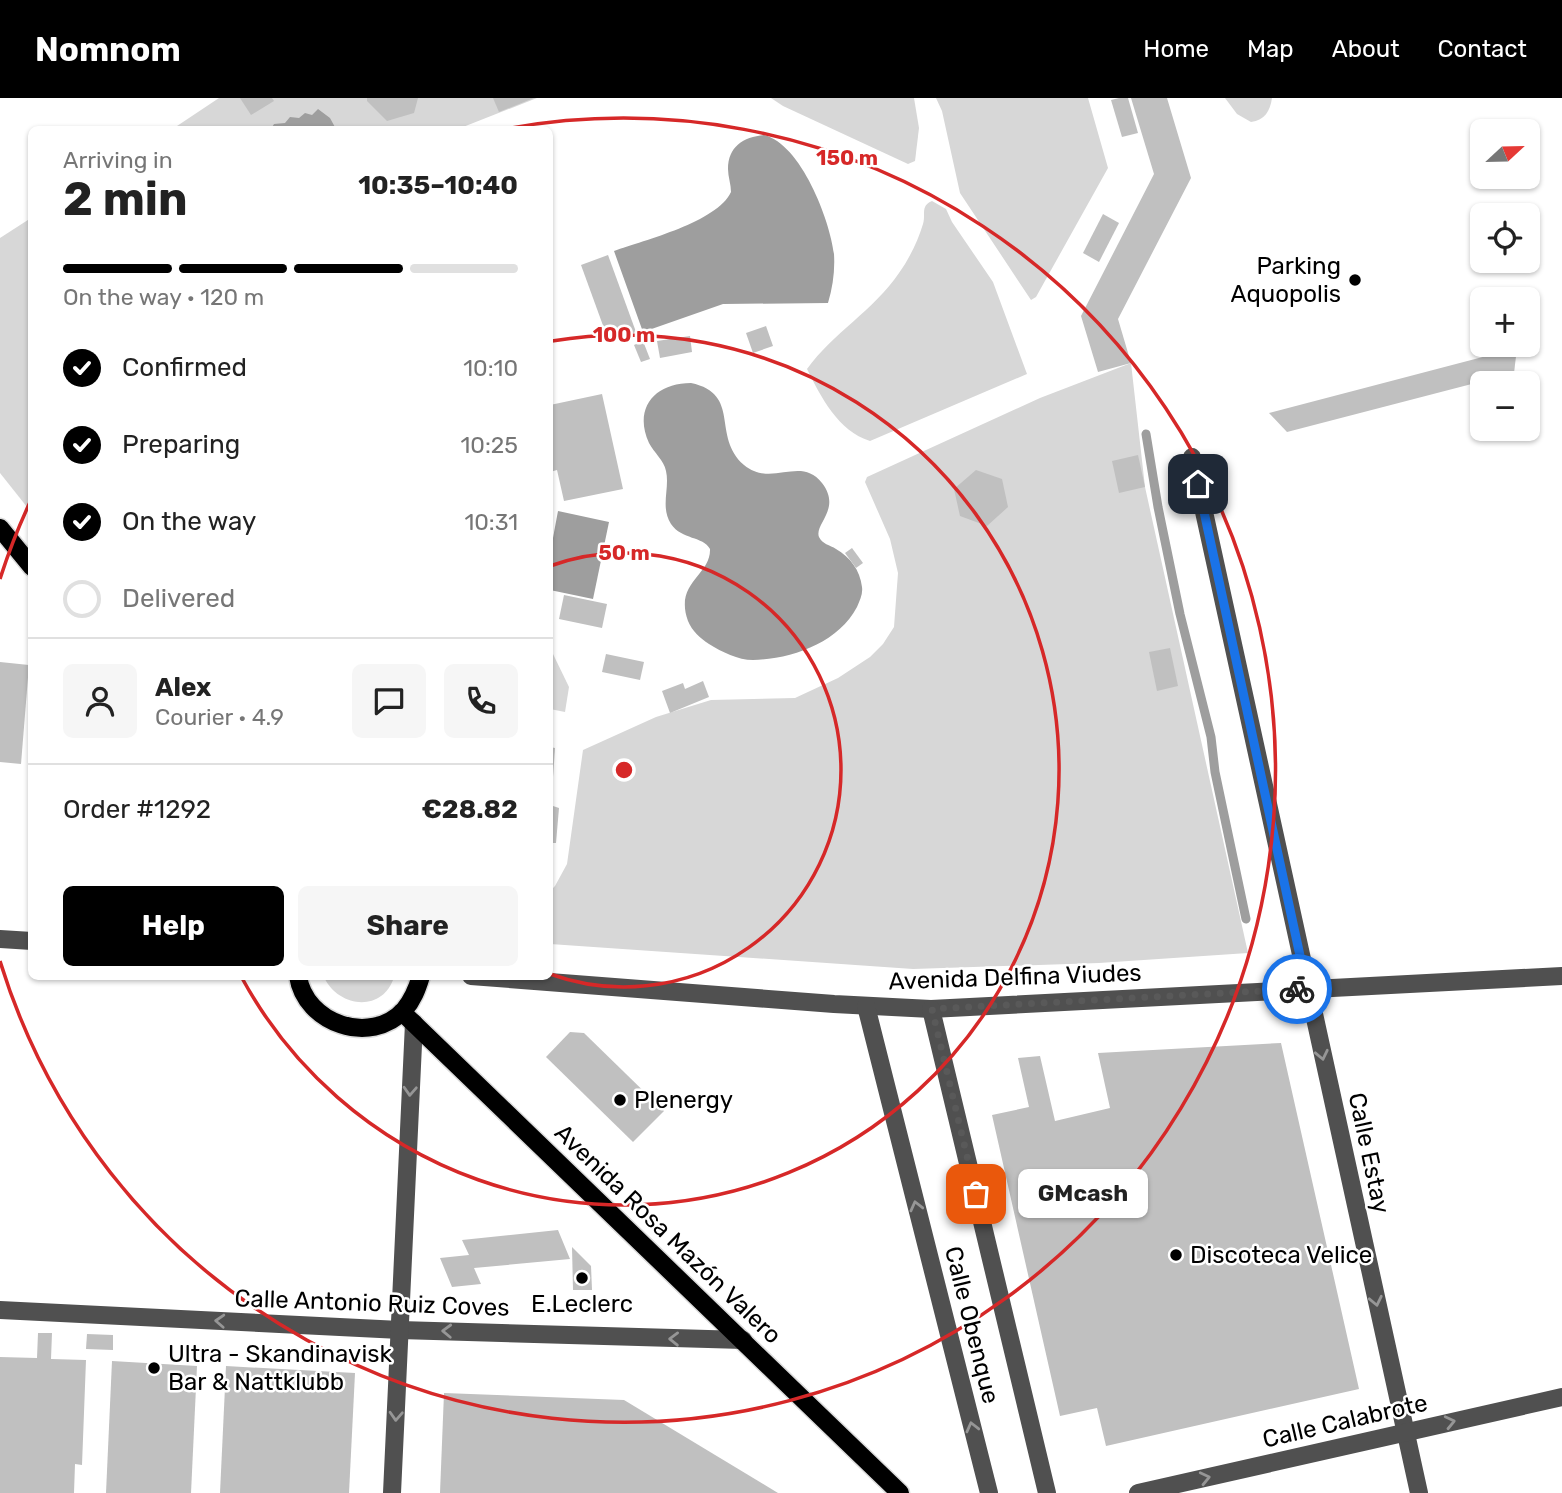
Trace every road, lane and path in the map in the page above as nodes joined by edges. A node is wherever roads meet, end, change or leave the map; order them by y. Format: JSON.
{"nodes":[{"id":1,"x":1192,"y":457,"type":"dead end"},
{"id":2,"x":0,"y":528,"type":"edge"},
{"id":3,"x":28,"y":562,"type":"edge"},
{"id":4,"x":0,"y":939,"type":"edge"},
{"id":5,"x":28,"y":941,"type":"edge"},
{"id":6,"x":1562,"y":976,"type":"edge"},
{"id":7,"x":299,"y":980,"type":"edge"},
{"id":8,"x":420,"y":980,"type":"edge"},
{"id":9,"x":524,"y":980,"type":"edge"},
{"id":10,"x":1307,"y":988,"type":"junction"},
{"id":11,"x":866,"y":1006,"type":"junction"},
{"id":12,"x":932,"y":1009,"type":"junction"},
{"id":13,"x":408,"y":1017,"type":"junction"},
{"id":14,"x":0,"y":1310,"type":"edge"},
{"id":15,"x":400,"y":1330,"type":"junction"},
{"id":16,"x":743,"y":1340,"type":"junction"},
{"id":17,"x":1562,"y":1397,"type":"edge"},
{"id":18,"x":1405,"y":1432,"type":"junction"},
{"id":19,"x":392,"y":1493,"type":"edge"},
{"id":20,"x":900,"y":1493,"type":"edge"},
{"id":21,"x":989,"y":1493,"type":"edge"},
{"id":22,"x":1047,"y":1493,"type":"edge"},
{"id":23,"x":1138,"y":1493,"type":"edge"},
{"id":24,"x":1419,"y":1493,"type":"edge"}],
"edges":[{"from":1,"to":10,"type":"street","name":"Calle Estay"},
{"from":2,"to":3,"type":"main road"},
{"from":4,"to":5,"type":"street"},
{"from":6,"to":10,"type":"street","name":"Avenida Delfina Viudes"},
{"from":7,"to":13,"type":"main road"},
{"from":8,"to":13,"type":"main road"},
{"from":9,"to":11,"type":"street","name":"Avenida Delfina Viudes"},
{"from":10,"to":12,"type":"street","name":"Avenida Delfina Viudes"},
{"from":10,"to":18,"type":"street","name":"Calle Estay","one_way":true},
{"from":11,"to":12,"type":"street","name":"Avenida Delfina Viudes"},
{"from":21,"to":11,"type":"street","name":"Calle Obenque","one_way":true},
{"from":12,"to":22,"type":"street"},
{"from":13,"to":15,"type":"street","one_way":true},
{"from":13,"to":16,"type":"main road","name":"Avenida Rosa Mazón Valero"},
{"from":15,"to":14,"type":"street","name":"Calle Antonio Ruiz Coves","one_way":true},
{"from":16,"to":15,"type":"street","name":"Calle Antonio Ruiz Coves","one_way":true},
{"from":15,"to":19,"type":"street","one_way":true},
{"from":16,"to":20,"type":"main road","name":"Avenida Rosa Mazón Valero"},
{"from":18,"to":17,"type":"street","name":"Calle Calabrote","one_way":true},
{"from":23,"to":18,"type":"street","name":"Calle Calabrote","one_way":true},
{"from":18,"to":24,"type":"street","name":"Calle Estay"}]}
